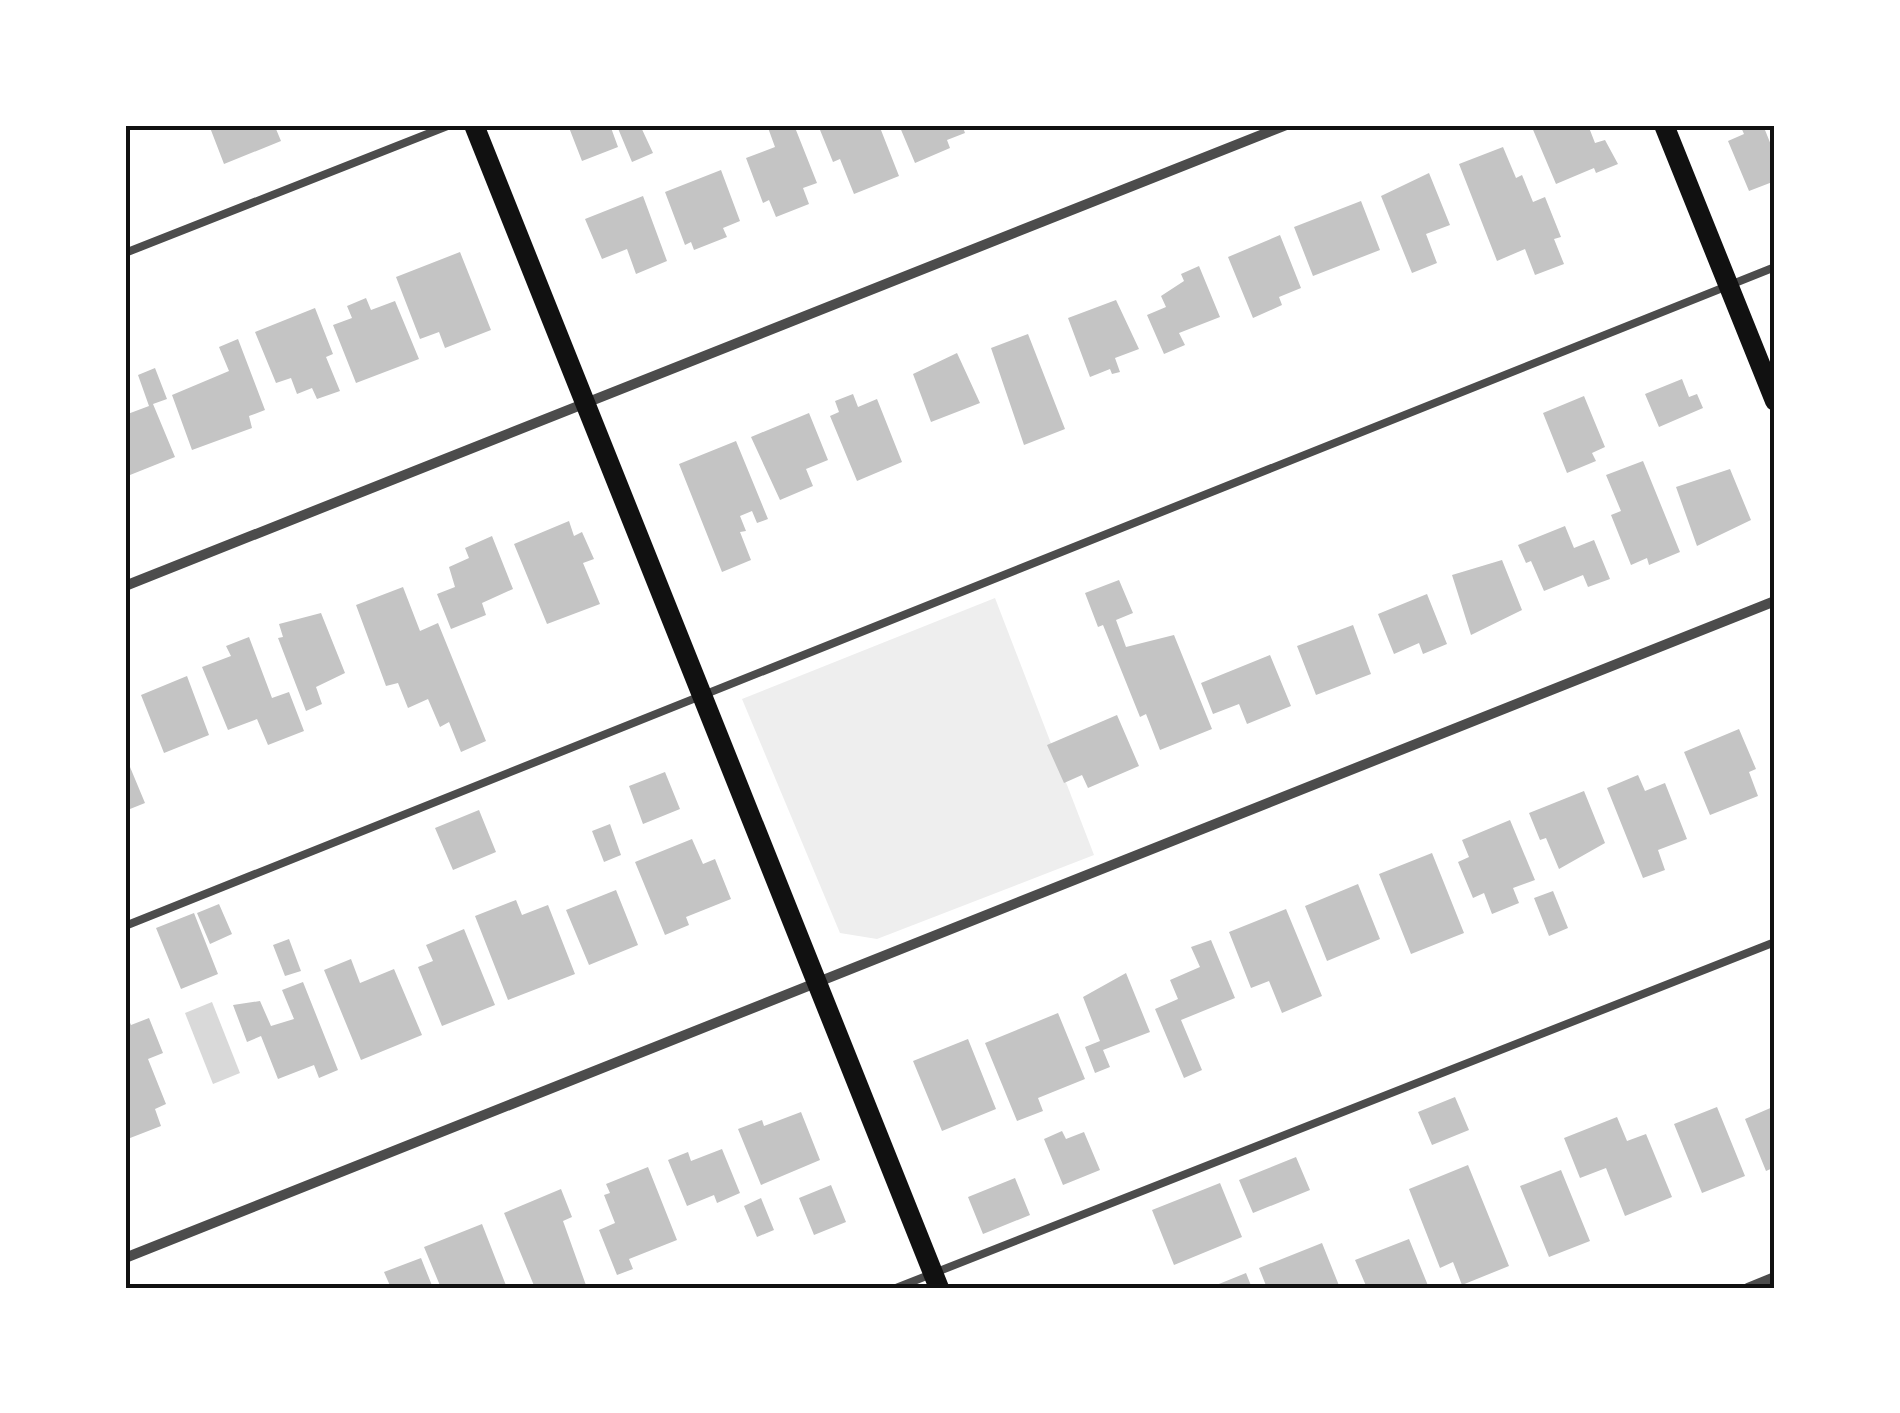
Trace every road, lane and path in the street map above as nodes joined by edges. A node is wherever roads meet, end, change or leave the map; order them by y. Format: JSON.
{"nodes":[{"id":1,"x":450,"y":125,"type":"edge"},
{"id":2,"x":474,"y":125,"type":"edge"},
{"id":3,"x":1286,"y":125,"type":"edge"},
{"id":4,"x":1664,"y":125,"type":"edge"},
{"id":5,"x":125,"y":253,"type":"edge"},
{"id":6,"x":1775,"y":267,"type":"edge"},
{"id":7,"x":1729,"y":286,"type":"junction"},
{"id":8,"x":1775,"y":401,"type":"edge"},
{"id":9,"x":584,"y":402,"type":"junction"},
{"id":10,"x":125,"y":586,"type":"edge"},
{"id":11,"x":1775,"y":602,"type":"edge"},
{"id":12,"x":701,"y":697,"type":"junction"},
{"id":13,"x":125,"y":926,"type":"edge"},
{"id":14,"x":1775,"y":942,"type":"edge"},
{"id":15,"x":817,"y":984,"type":"junction"},
{"id":16,"x":125,"y":1258,"type":"edge"},
{"id":17,"x":1775,"y":1277,"type":"edge"},
{"id":18,"x":936,"y":1280,"type":"edge"},
{"id":19,"x":896,"y":1288,"type":"edge"},
{"id":20,"x":1748,"y":1288,"type":"edge"}],
"edges":[{"from":1,"to":5,"type":"lane"},
{"from":2,"to":9,"type":"main road"},
{"from":3,"to":9,"type":"street"},
{"from":4,"to":7,"type":"main road"},
{"from":6,"to":7,"type":"lane"},
{"from":7,"to":8,"type":"main road"},
{"from":7,"to":12,"type":"lane"},
{"from":9,"to":10,"type":"street"},
{"from":9,"to":12,"type":"main road"},
{"from":11,"to":15,"type":"street"},
{"from":12,"to":13,"type":"lane"},
{"from":12,"to":15,"type":"main road"},
{"from":14,"to":18,"type":"lane"},
{"from":15,"to":16,"type":"street"},
{"from":15,"to":18,"type":"main road"},
{"from":17,"to":20,"type":"street"},
{"from":18,"to":19,"type":"lane"}]}
